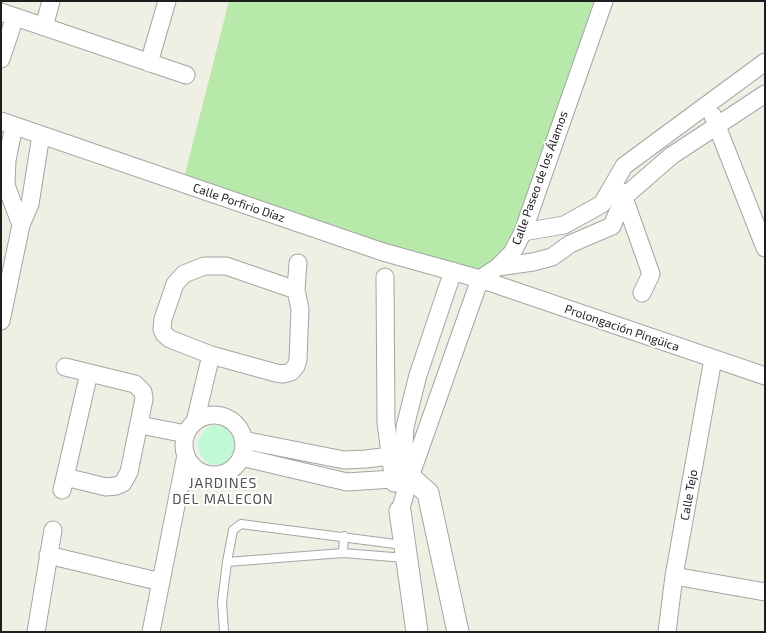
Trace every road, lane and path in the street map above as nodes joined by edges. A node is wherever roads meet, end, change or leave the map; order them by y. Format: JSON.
{"nodes":[{"id":1,"x":52,"y":1,"type":"edge"},
{"id":2,"x":167,"y":1,"type":"edge"},
{"id":3,"x":604,"y":1,"type":"edge"},
{"id":4,"x":8,"y":15,"type":"edge"},
{"id":5,"x":44,"y":27,"type":"junction"},
{"id":6,"x":1,"y":59,"type":"edge"},
{"id":7,"x":765,"y":62,"type":"edge"},
{"id":8,"x":148,"y":63,"type":"junction"},
{"id":9,"x":186,"y":76,"type":"dead end"},
{"id":10,"x":765,"y":94,"type":"edge"},
{"id":11,"x":708,"y":106,"type":"junction"},
{"id":12,"x":8,"y":124,"type":"edge"},
{"id":13,"x":718,"y":125,"type":"junction"},
{"id":14,"x":41,"y":135,"type":"junction"},
{"id":15,"x":616,"y":180,"type":"junction"},
{"id":16,"x":624,"y":197,"type":"junction"},
{"id":17,"x":602,"y":204,"type":"junction"},
{"id":18,"x":21,"y":225,"type":"junction"},
{"id":19,"x":564,"y":225,"type":"junction"},
{"id":20,"x":612,"y":226,"type":"junction"},
{"id":21,"x":523,"y":232,"type":"junction"},
{"id":22,"x":638,"y":237,"type":"junction"},
{"id":23,"x":570,"y":244,"type":"junction"},
{"id":24,"x":765,"y":248,"type":"edge"},
{"id":25,"x":298,"y":263,"type":"dead end"},
{"id":26,"x":498,"y":268,"type":"junction"},
{"id":27,"x":453,"y":272,"type":"junction"},
{"id":28,"x":385,"y":277,"type":"dead end"},
{"id":29,"x":480,"y":279,"type":"junction"},
{"id":30,"x":296,"y":290,"type":"junction"},
{"id":31,"x":642,"y":293,"type":"dead end"},
{"id":32,"x":1,"y":321,"type":"edge"},
{"id":33,"x":211,"y":355,"type":"junction"},
{"id":34,"x":713,"y":359,"type":"junction"},
{"id":35,"x":65,"y":367,"type":"dead end"},
{"id":36,"x":89,"y":373,"type":"junction"},
{"id":37,"x":765,"y":376,"type":"edge"},
{"id":38,"x":201,"y":394,"type":"junction"},
{"id":39,"x":224,"y":417,"type":"junction"},
{"id":40,"x":140,"y":425,"type":"junction"},
{"id":41,"x":191,"y":428,"type":"junction"},
{"id":42,"x":243,"y":440,"type":"junction"},
{"id":43,"x":186,"y":455,"type":"junction"},
{"id":44,"x":390,"y":456,"type":"junction"},
{"id":45,"x":241,"y":457,"type":"junction"},
{"id":46,"x":199,"y":470,"type":"junction"},
{"id":47,"x":402,"y":478,"type":"junction"},
{"id":48,"x":181,"y":482,"type":"junction"},
{"id":49,"x":400,"y":511,"type":"junction"},
{"id":50,"x":53,"y":530,"type":"dead end"},
{"id":51,"x":344,"y":536,"type":"junction"},
{"id":52,"x":405,"y":552,"type":"junction"},
{"id":53,"x":343,"y":553,"type":"junction"},
{"id":54,"x":48,"y":555,"type":"junction"},
{"id":55,"x":227,"y":562,"type":"junction"},
{"id":56,"x":674,"y":576,"type":"junction"},
{"id":57,"x":161,"y":582,"type":"junction"},
{"id":58,"x":765,"y":592,"type":"edge"},
{"id":59,"x":36,"y":632,"type":"edge"},
{"id":60,"x":151,"y":632,"type":"edge"},
{"id":61,"x":224,"y":632,"type":"edge"},
{"id":62,"x":417,"y":632,"type":"edge"},
{"id":63,"x":458,"y":632,"type":"edge"},
{"id":64,"x":666,"y":632,"type":"edge"}],
"edges":[{"from":1,"to":5,"type":"street"},
{"from":2,"to":8,"type":"street"},
{"from":3,"to":21,"type":"street","name":"Calle Paseo de los Álamos"},
{"from":4,"to":5,"type":"street"},
{"from":4,"to":6,"type":"street"},
{"from":5,"to":8,"type":"street"},
{"from":7,"to":11,"type":"street"},
{"from":8,"to":9,"type":"street"},
{"from":10,"to":13,"type":"street"},
{"from":11,"to":13,"type":"street"},
{"from":11,"to":15,"type":"street"},
{"from":12,"to":14,"type":"street","name":"Calle Porfirio Díaz"},
{"from":12,"to":18,"type":"street"},
{"from":13,"to":16,"type":"street"},
{"from":13,"to":24,"type":"street"},
{"from":14,"to":18,"type":"street"},
{"from":14,"to":27,"type":"street","name":"Calle Porfirio Díaz"},
{"from":15,"to":16,"type":"street"},
{"from":15,"to":17,"type":"street"},
{"from":16,"to":20,"type":"street"},
{"from":16,"to":22,"type":"street"},
{"from":17,"to":19,"type":"street"},
{"from":17,"to":20,"type":"street"},
{"from":18,"to":32,"type":"street"},
{"from":19,"to":21,"type":"street"},
{"from":19,"to":23,"type":"street"},
{"from":20,"to":22,"type":"street"},
{"from":20,"to":23,"type":"street"},
{"from":21,"to":26,"type":"street","name":"Calle Paseo de los Álamos"},
{"from":22,"to":31,"type":"street"},
{"from":23,"to":26,"type":"street"},
{"from":25,"to":30,"type":"street"},
{"from":26,"to":29,"type":"street","name":"Calle Paseo de los Álamos"},
{"from":27,"to":29,"type":"street","name":"Calle Porfirio Díaz"},
{"from":27,"to":49,"type":"street"},
{"from":28,"to":44,"type":"street"},
{"from":29,"to":34,"type":"street","name":"Prolongación Pingüica"},
{"from":29,"to":47,"type":"street"},
{"from":30,"to":33,"type":"street"},
{"from":30,"to":33,"type":"street"},
{"from":33,"to":38,"type":"street"},
{"from":34,"to":37,"type":"street","name":"Prolongación Pingüica"},
{"from":34,"to":56,"type":"street","name":"Calle Tejo"},
{"from":35,"to":36,"type":"street"},
{"from":36,"to":40,"type":"street"},
{"from":36,"to":40,"type":"street"},
{"from":38,"to":39,"type":"street"},
{"from":38,"to":41,"type":"street"},
{"from":39,"to":41,"type":"street"},
{"from":39,"to":42,"type":"street"},
{"from":40,"to":41,"type":"street"},
{"from":41,"to":43,"type":"street"},
{"from":42,"to":44,"type":"street"},
{"from":42,"to":45,"type":"street"},
{"from":43,"to":46,"type":"street"},
{"from":43,"to":48,"type":"street"},
{"from":44,"to":47,"type":"street"},
{"from":45,"to":46,"type":"street"},
{"from":45,"to":47,"type":"street"},
{"from":46,"to":48,"type":"street"},
{"from":47,"to":49,"type":"street"},
{"from":47,"to":63,"type":"street"},
{"from":48,"to":57,"type":"street"},
{"from":49,"to":52,"type":"street"},
{"from":50,"to":54,"type":"street"},
{"from":51,"to":52,"type":"lane"},
{"from":51,"to":53,"type":"lane"},
{"from":51,"to":55,"type":"lane"},
{"from":52,"to":53,"type":"lane"},
{"from":52,"to":62,"type":"street"},
{"from":53,"to":55,"type":"lane"},
{"from":54,"to":57,"type":"street"},
{"from":54,"to":59,"type":"street"},
{"from":55,"to":61,"type":"lane"},
{"from":56,"to":58,"type":"street"},
{"from":56,"to":64,"type":"street","name":"Calle Tejo"},
{"from":57,"to":60,"type":"street"}]}
